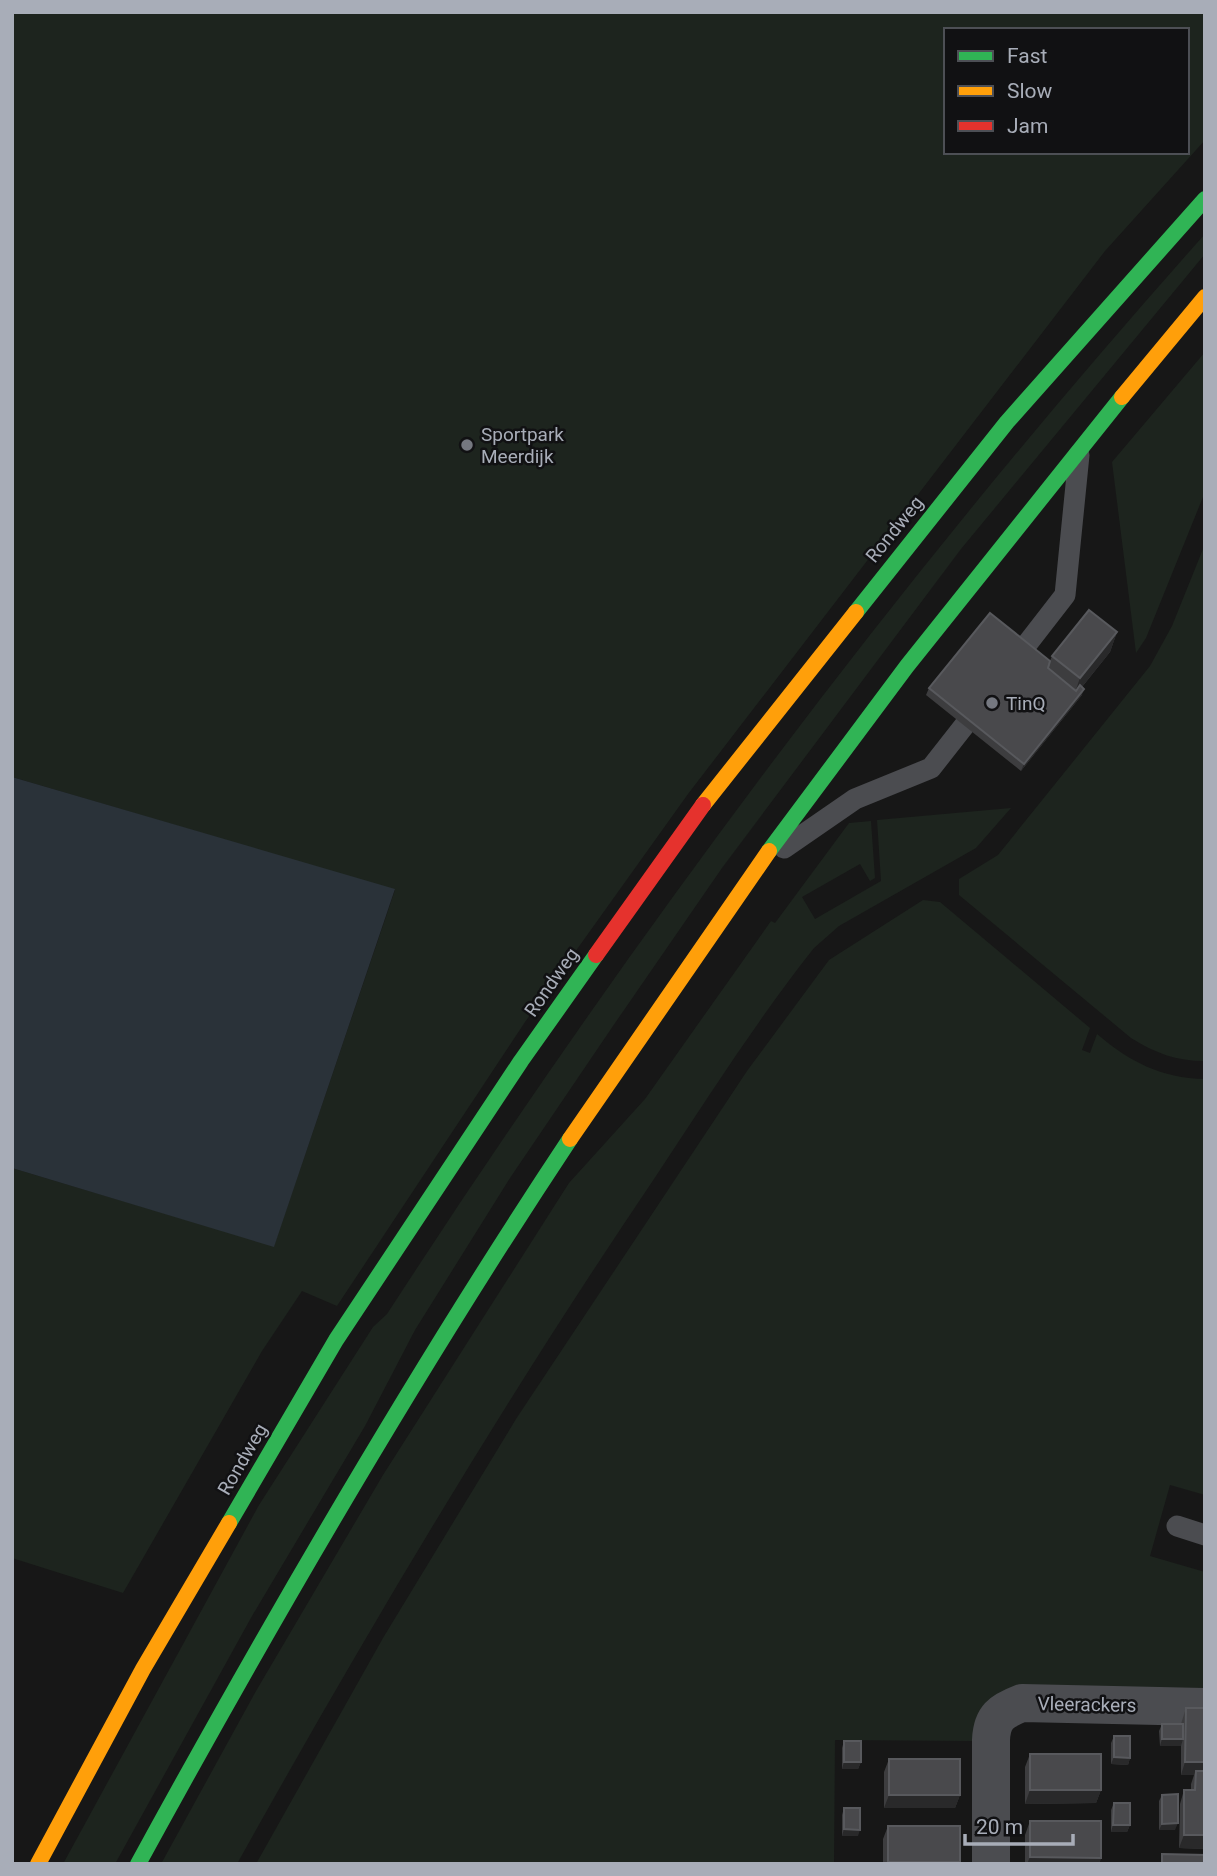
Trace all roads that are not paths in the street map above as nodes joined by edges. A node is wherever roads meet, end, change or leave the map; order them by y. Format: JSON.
{"nodes":[{"id":1,"x":1205,"y":199,"type":"edge"},
{"id":2,"x":1205,"y":297,"type":"edge"},
{"id":3,"x":1080,"y":443,"type":"junction"},
{"id":4,"x":753,"y":869,"type":"junction"},
{"id":5,"x":1177,"y":1526,"type":"dead end"},
{"id":6,"x":1205,"y":1535,"type":"edge"},
{"id":7,"x":1205,"y":1707,"type":"edge"},
{"id":8,"x":38,"y":1864,"type":"edge"},
{"id":9,"x":138,"y":1864,"type":"edge"},
{"id":10,"x":991,"y":1864,"type":"edge"}],
"edges":[{"from":1,"to":8,"type":"main road","name":"Rondweg"},
{"from":2,"to":3,"type":"main road"},
{"from":3,"to":4,"type":"main road"},
{"from":3,"to":4,"type":"lane"},
{"from":4,"to":9,"type":"main road"},
{"from":5,"to":6,"type":"lane"},
{"from":7,"to":10,"type":"street","name":"Vleerackers"}]}
